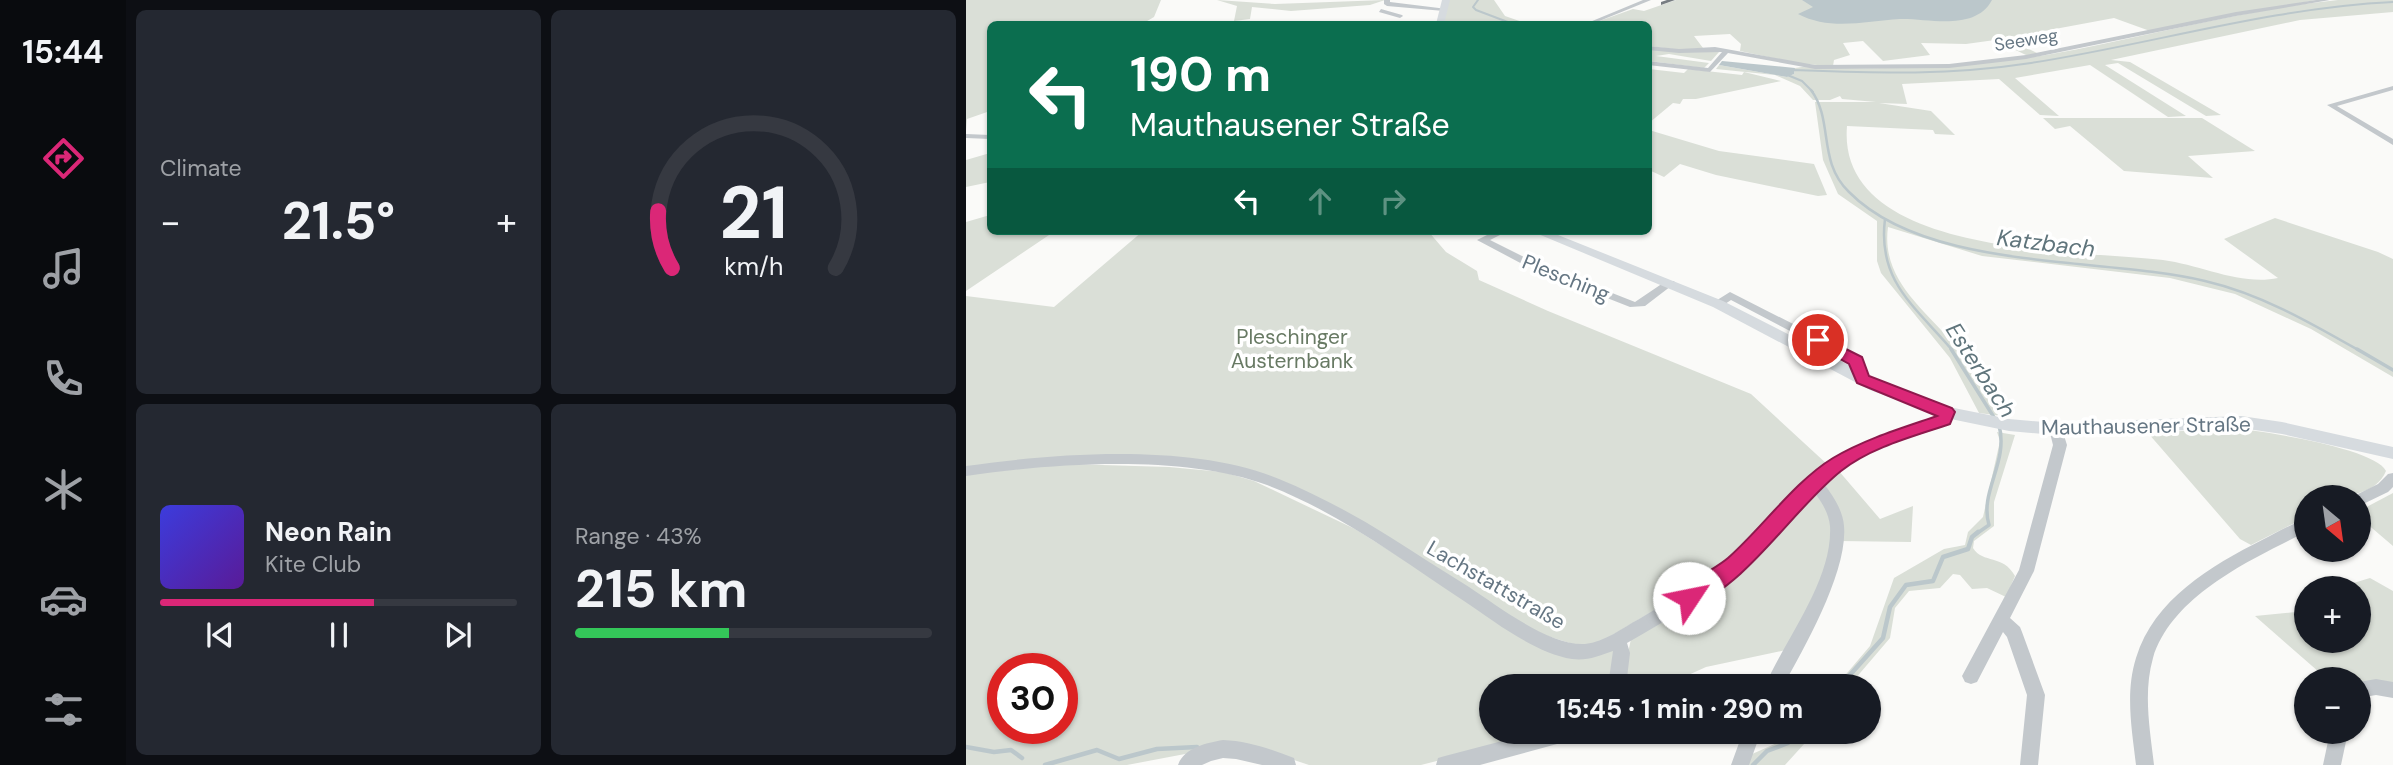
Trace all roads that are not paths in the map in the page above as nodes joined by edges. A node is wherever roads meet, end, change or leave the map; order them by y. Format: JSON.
{"nodes":[{"id":1,"x":1648,"y":0,"type":"edge"},
{"id":2,"x":2328,"y":0,"type":"edge"},
{"id":3,"x":1388,"y":3,"type":"edge"},
{"id":4,"x":1445,"y":4,"type":"edge"},
{"id":5,"x":1381,"y":11,"type":"dead end"},
{"id":6,"x":1399,"y":16,"type":"dead end"},
{"id":7,"x":1441,"y":21,"type":"edge"},
{"id":8,"x":1596,"y":21,"type":"edge"},
{"id":9,"x":1652,"y":48,"type":"edge"},
{"id":10,"x":1727,"y":51,"type":"junction"},
{"id":11,"x":1652,"y":63,"type":"edge"},
{"id":12,"x":2393,"y":88,"type":"edge"},
{"id":13,"x":966,"y":136,"type":"edge"},
{"id":14,"x":987,"y":137,"type":"edge"},
{"id":15,"x":2393,"y":143,"type":"edge"},
{"id":16,"x":1494,"y":235,"type":"edge"},
{"id":17,"x":1547,"y":235,"type":"edge"},
{"id":18,"x":1670,"y":283,"type":"junction"},
{"id":19,"x":1689,"y":291,"type":"joint"},
{"id":20,"x":1947,"y":412,"type":"junction"},
{"id":21,"x":2056,"y":429,"type":"junction"},
{"id":22,"x":2391,"y":456,"type":"edge"},
{"id":23,"x":966,"y":471,"type":"edge"},
{"id":24,"x":2393,"y":478,"type":"edge"},
{"id":25,"x":1815,"y":483,"type":"junction"},
{"id":26,"x":2371,"y":494,"type":"edge"},
{"id":27,"x":2294,"y":531,"type":"edge"},
{"id":28,"x":2002,"y":621,"type":"junction"},
{"id":29,"x":1618,"y":640,"type":"junction"},
{"id":30,"x":1619,"y":674,"type":"edge"},
{"id":31,"x":1780,"y":674,"type":"edge"},
{"id":32,"x":1971,"y":676,"type":"dead end"},
{"id":33,"x":2371,"y":688,"type":"edge"},
{"id":34,"x":2393,"y":690,"type":"edge"},
{"id":35,"x":1523,"y":744,"type":"edge"},
{"id":36,"x":1748,"y":744,"type":"edge"},
{"id":37,"x":2336,"y":744,"type":"edge"},
{"id":38,"x":1187,"y":765,"type":"edge"},
{"id":39,"x":1286,"y":765,"type":"edge"},
{"id":40,"x":1445,"y":765,"type":"edge"},
{"id":41,"x":1740,"y":765,"type":"edge"},
{"id":42,"x":2029,"y":765,"type":"edge"},
{"id":43,"x":2145,"y":765,"type":"edge"},
{"id":44,"x":2332,"y":765,"type":"edge"}],
"edges":[{"from":1,"to":8,"type":"street"},
{"from":2,"to":10,"type":"street","name":"Seeweg"},
{"from":3,"to":4,"type":"street"},
{"from":4,"to":7,"type":"main road"},
{"from":5,"to":6,"type":"street"},
{"from":9,"to":10,"type":"street","name":"Seeweg"},
{"from":10,"to":11,"type":"street"},
{"from":12,"to":15,"type":"street"},
{"from":13,"to":14,"type":"street"},
{"from":16,"to":18,"type":"street","name":"Plesching"},
{"from":17,"to":18,"type":"main road","name":"Plesching"},
{"from":18,"to":19,"type":"main road","name":"Plesching"},
{"from":19,"to":20,"type":"main road","name":"Mauthausener Straße"},
{"from":20,"to":21,"type":"main road","name":"Mauthausener Straße"},
{"from":20,"to":25,"type":"street","name":"Lachstattstraße"},
{"from":21,"to":22,"type":"main road","name":"Mauthausener Straße"},
{"from":21,"to":28,"type":"street"},
{"from":23,"to":29,"type":"street","name":"Lachstattstraße"},
{"from":24,"to":26,"type":"street"},
{"from":25,"to":29,"type":"street","name":"Lachstattstraße"},
{"from":25,"to":31,"type":"street"},
{"from":27,"to":43,"type":"street"},
{"from":28,"to":32,"type":"street"},
{"from":28,"to":42,"type":"street"},
{"from":29,"to":30,"type":"street"},
{"from":33,"to":34,"type":"street"},
{"from":35,"to":40,"type":"street"},
{"from":36,"to":41,"type":"street"},
{"from":37,"to":44,"type":"street"},
{"from":38,"to":39,"type":"street"}]}
